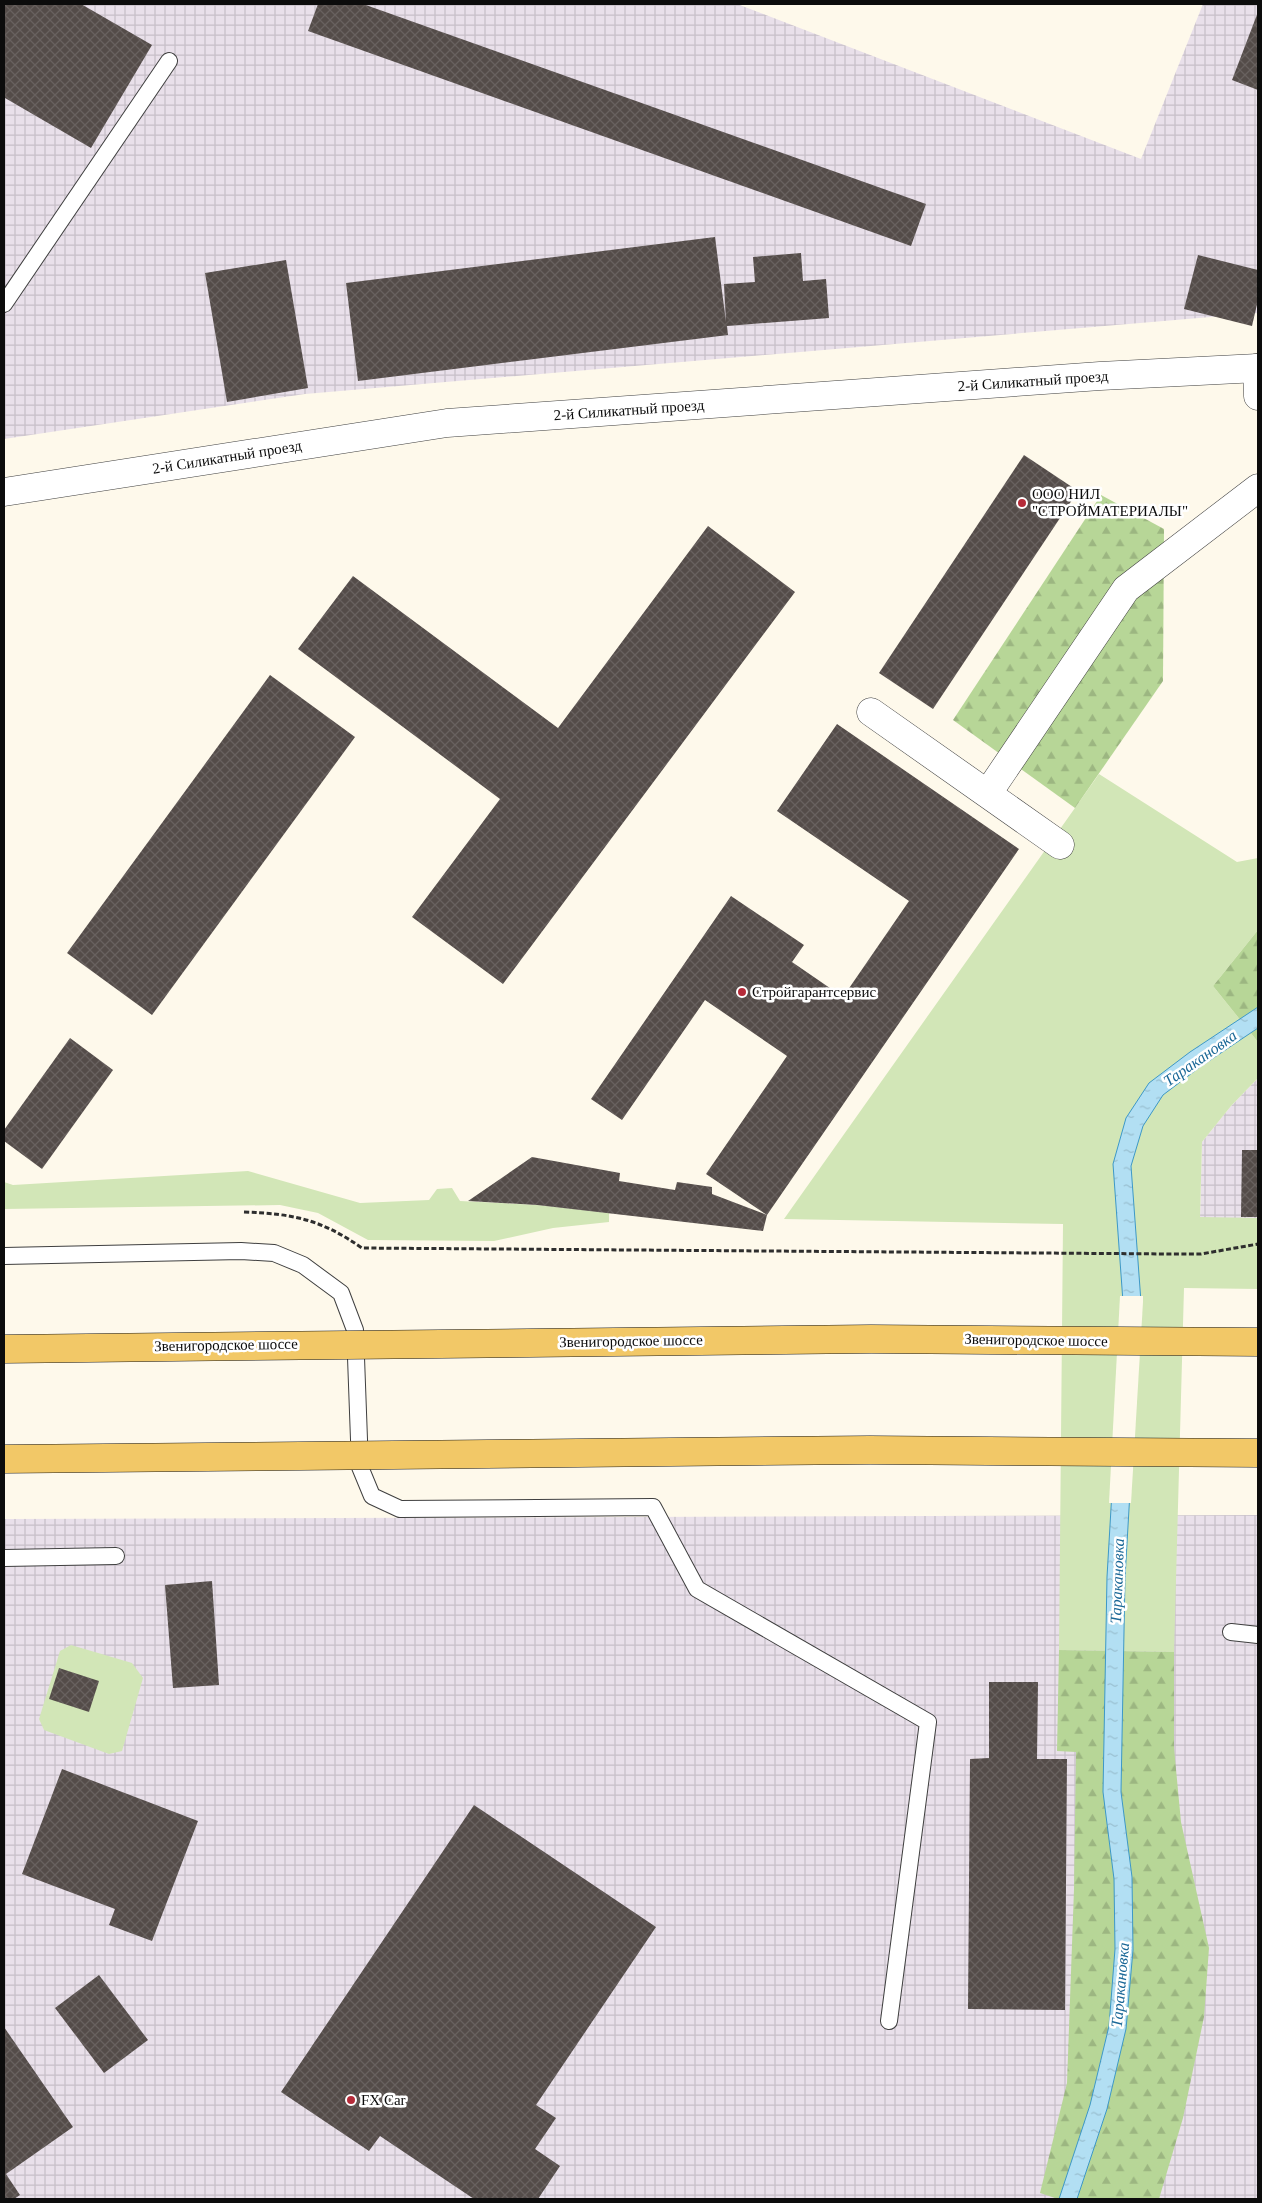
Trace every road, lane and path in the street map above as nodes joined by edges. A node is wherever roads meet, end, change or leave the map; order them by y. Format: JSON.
{"nodes":[{"id":1,"x":170,"y":61,"type":"dead end"},
{"id":2,"x":4,"y":304,"type":"edge"},
{"id":3,"x":1258,"y":368,"type":"edge"},
{"id":4,"x":1258,"y":396,"type":"edge"},
{"id":5,"x":1258,"y":488,"type":"edge"},
{"id":6,"x":4,"y":492,"type":"edge"},
{"id":7,"x":871,"y":712,"type":"dead end"},
{"id":8,"x":988,"y":793,"type":"junction"},
{"id":9,"x":1060,"y":845,"type":"dead end"},
{"id":10,"x":244,"y":1212,"type":"dead end"},
{"id":11,"x":1258,"y":1244,"type":"edge"},
{"id":12,"x":4,"y":1256,"type":"edge"},
{"id":13,"x":1258,"y":1342,"type":"edge"},
{"id":14,"x":4,"y":1349,"type":"edge"},
{"id":15,"x":1258,"y":1453,"type":"edge"},
{"id":16,"x":4,"y":1459,"type":"edge"},
{"id":17,"x":116,"y":1556,"type":"dead end"},
{"id":18,"x":4,"y":1558,"type":"edge"},
{"id":19,"x":1230,"y":1632,"type":"dead end"},
{"id":20,"x":1258,"y":1635,"type":"edge"},
{"id":21,"x":889,"y":2022,"type":"dead end"}],
"edges":[{"from":1,"to":2,"type":"lane"},
{"from":3,"to":4,"type":"street"},
{"from":3,"to":6,"type":"street","name":"2-й Силикатный проезд"},
{"from":5,"to":8,"type":"street"},
{"from":7,"to":8,"type":"street"},
{"from":8,"to":9,"type":"street"},
{"from":10,"to":11,"type":"path"},
{"from":12,"to":21,"type":"lane"},
{"from":13,"to":14,"type":"main road","name":"Звенигородское шоссе","bridge":true},
{"from":15,"to":16,"type":"main road","bridge":true},
{"from":17,"to":18,"type":"lane"},
{"from":19,"to":20,"type":"lane"}]}
